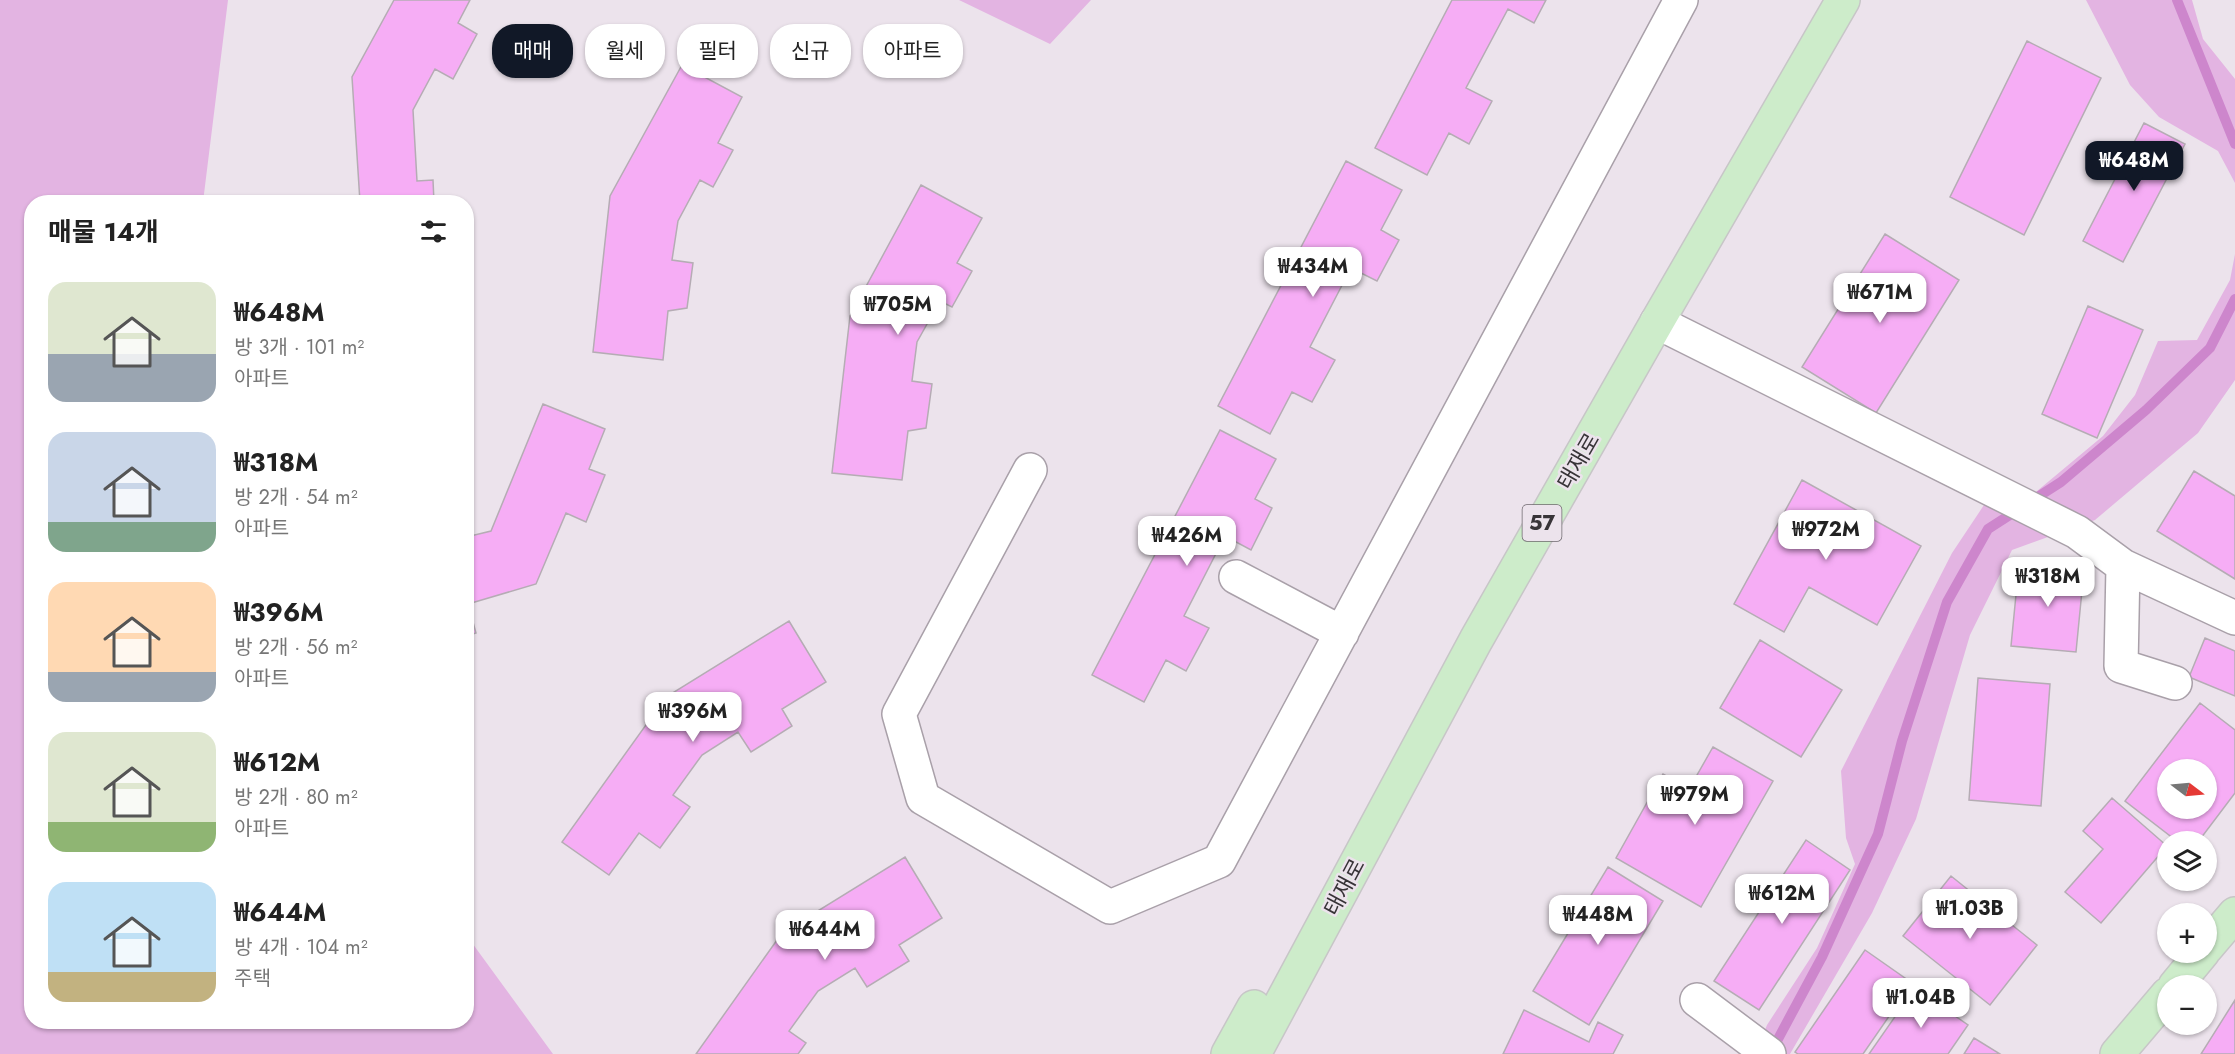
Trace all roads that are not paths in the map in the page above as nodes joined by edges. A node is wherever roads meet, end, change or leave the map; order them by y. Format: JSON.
{"nodes":[{"id":1,"x":1681,"y":0,"type":"edge"},
{"id":2,"x":1817,"y":0,"type":"edge"},
{"id":3,"x":1843,"y":0,"type":"edge"},
{"id":4,"x":1657,"y":322,"type":"junction"},
{"id":5,"x":1030,"y":470,"type":"dead end"},
{"id":6,"x":2123,"y":567,"type":"junction"},
{"id":7,"x":1236,"y":577,"type":"dead end"},
{"id":8,"x":2235,"y":618,"type":"edge"},
{"id":9,"x":1342,"y":633,"type":"junction"},
{"id":10,"x":2175,"y":683,"type":"dead end"},
{"id":11,"x":2235,"y":914,"type":"edge"},
{"id":12,"x":2217,"y":935,"type":"edge"},
{"id":13,"x":2194,"y":963,"type":"edge"},
{"id":14,"x":2184,"y":975,"type":"edge"},
{"id":15,"x":1697,"y":1000,"type":"dead end"},
{"id":16,"x":2157,"y":1007,"type":"edge"},
{"id":17,"x":1228,"y":1054,"type":"edge"},
{"id":18,"x":1254,"y":1054,"type":"edge"},
{"id":19,"x":1769,"y":1054,"type":"edge"},
{"id":20,"x":2117,"y":1054,"type":"edge"}],
"edges":[{"from":1,"to":9,"type":"street"},
{"from":2,"to":17,"type":"main road","name":"태재로","number":"57"},
{"from":3,"to":4,"type":"main road","name":"태재로","number":"57"},
{"from":4,"to":6,"type":"street"},
{"from":4,"to":18,"type":"main road","name":"태재로","number":"57"},
{"from":5,"to":9,"type":"street"},
{"from":6,"to":8,"type":"street"},
{"from":6,"to":10,"type":"street"},
{"from":7,"to":9,"type":"street"},
{"from":11,"to":12,"type":"main road"},
{"from":13,"to":14,"type":"main road"},
{"from":15,"to":19,"type":"street"},
{"from":16,"to":20,"type":"main road"}]}
